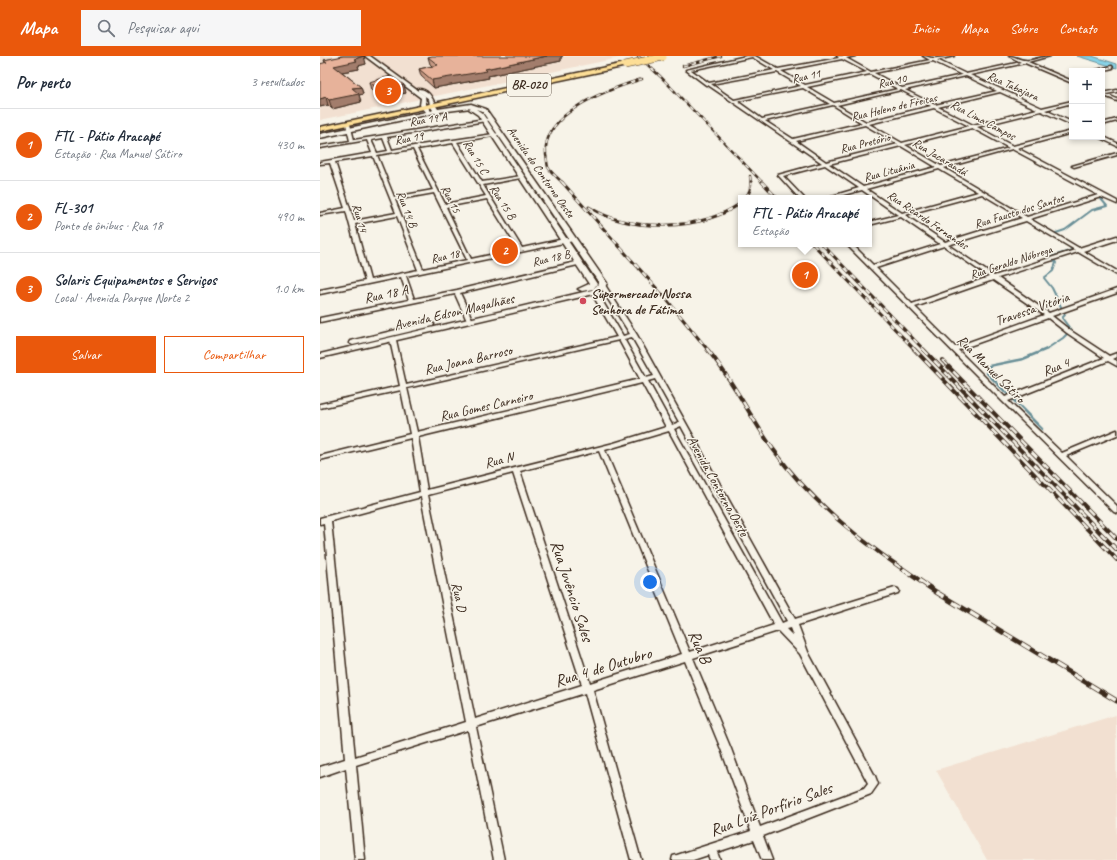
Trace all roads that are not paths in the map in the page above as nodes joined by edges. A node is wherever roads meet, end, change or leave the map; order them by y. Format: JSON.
{"nodes":[{"id":1,"x":367,"y":56,"type":"edge"},
{"id":2,"x":374,"y":56,"type":"edge"},
{"id":3,"x":650,"y":56,"type":"edge"},
{"id":4,"x":665,"y":56,"type":"edge"},
{"id":5,"x":752,"y":56,"type":"edge"},
{"id":6,"x":853,"y":56,"type":"edge"},
{"id":7,"x":925,"y":56,"type":"edge"},
{"id":8,"x":952,"y":56,"type":"edge"},
{"id":9,"x":1011,"y":56,"type":"edge"},
{"id":10,"x":1048,"y":56,"type":"edge"},
{"id":11,"x":841,"y":57,"type":"edge"},
{"id":12,"x":933,"y":60,"type":"junction"},
{"id":13,"x":1025,"y":62,"type":"junction"},
{"id":14,"x":623,"y":63,"type":"junction"},
{"id":15,"x":385,"y":66,"type":"junction"},
{"id":16,"x":1112,"y":67,"type":"dead end"},
{"id":17,"x":1105,"y":69,"type":"edge"},
{"id":18,"x":394,"y":71,"type":"junction"},
{"id":19,"x":778,"y":71,"type":"junction"},
{"id":20,"x":389,"y":72,"type":"junction"},
{"id":21,"x":871,"y":73,"type":"junction"},
{"id":22,"x":966,"y":75,"type":"junction"},
{"id":23,"x":1069,"y":77,"type":"edge"},
{"id":24,"x":1063,"y":78,"type":"junction"},
{"id":25,"x":1069,"y":81,"type":"edge"},
{"id":26,"x":707,"y":84,"type":"junction"},
{"id":27,"x":804,"y":87,"type":"junction"},
{"id":28,"x":902,"y":89,"type":"junction"},
{"id":29,"x":1117,"y":91,"type":"edge"},
{"id":30,"x":1000,"y":92,"type":"junction"},
{"id":31,"x":1105,"y":93,"type":"edge"},
{"id":32,"x":1105,"y":95,"type":"edge"},
{"id":33,"x":1117,"y":100,"type":"edge"},
{"id":34,"x":733,"y":101,"type":"junction"},
{"id":35,"x":1069,"y":103,"type":"edge"},
{"id":36,"x":833,"y":105,"type":"junction"},
{"id":37,"x":938,"y":107,"type":"junction"},
{"id":38,"x":431,"y":108,"type":"junction"},
{"id":39,"x":1042,"y":110,"type":"junction"},
{"id":40,"x":491,"y":119,"type":"junction"},
{"id":41,"x":484,"y":120,"type":"junction"},
{"id":42,"x":762,"y":120,"type":"junction"},
{"id":43,"x":1117,"y":120,"type":"edge"},
{"id":44,"x":1069,"y":123,"type":"edge"},
{"id":45,"x":1105,"y":123,"type":"edge"},
{"id":46,"x":320,"y":124,"type":"edge"},
{"id":47,"x":865,"y":124,"type":"junction"},
{"id":48,"x":348,"y":126,"type":"junction"},
{"id":49,"x":974,"y":127,"type":"junction"},
{"id":50,"x":320,"y":129,"type":"edge"},
{"id":51,"x":500,"y":133,"type":"junction"},
{"id":52,"x":1069,"y":133,"type":"edge"},
{"id":53,"x":493,"y":134,"type":"junction"},
{"id":54,"x":320,"y":136,"type":"edge"},
{"id":55,"x":385,"y":136,"type":"junction"},
{"id":56,"x":369,"y":139,"type":"junction"},
{"id":57,"x":1105,"y":139,"type":"edge"},
{"id":58,"x":454,"y":141,"type":"junction"},
{"id":59,"x":792,"y":141,"type":"junction"},
{"id":60,"x":352,"y":142,"type":"junction"},
{"id":61,"x":900,"y":145,"type":"junction"},
{"id":62,"x":1117,"y":145,"type":"edge"},
{"id":63,"x":320,"y":147,"type":"edge"},
{"id":64,"x":414,"y":147,"type":"junction"},
{"id":65,"x":1014,"y":148,"type":"junction"},
{"id":66,"x":390,"y":152,"type":"junction"},
{"id":67,"x":374,"y":154,"type":"junction"},
{"id":68,"x":1117,"y":154,"type":"edge"},
{"id":69,"x":332,"y":161,"type":"junction"},
{"id":70,"x":519,"y":161,"type":"junction"},
{"id":71,"x":320,"y":163,"type":"edge"},
{"id":72,"x":512,"y":163,"type":"junction"},
{"id":73,"x":825,"y":164,"type":"junction"},
{"id":74,"x":1074,"y":166,"type":"dead end"},
{"id":75,"x":940,"y":168,"type":"junction"},
{"id":76,"x":521,"y":177,"type":"junction"},
{"id":77,"x":480,"y":184,"type":"junction"},
{"id":78,"x":862,"y":188,"type":"junction"},
{"id":79,"x":436,"y":191,"type":"junction"},
{"id":80,"x":981,"y":193,"type":"junction"},
{"id":81,"x":799,"y":195,"type":"edge"},
{"id":82,"x":838,"y":195,"type":"edge"},
{"id":83,"x":872,"y":195,"type":"edge"},
{"id":84,"x":872,"y":195,"type":"edge"},
{"id":85,"x":1102,"y":195,"type":"junction"},
{"id":86,"x":488,"y":197,"type":"junction"},
{"id":87,"x":392,"y":199,"type":"junction"},
{"id":88,"x":547,"y":200,"type":"junction"},
{"id":89,"x":538,"y":202,"type":"junction"},
{"id":90,"x":1117,"y":203,"type":"edge"},
{"id":91,"x":444,"y":206,"type":"junction"},
{"id":92,"x":551,"y":206,"type":"junction"},
{"id":93,"x":542,"y":208,"type":"junction"},
{"id":94,"x":348,"y":209,"type":"junction"},
{"id":95,"x":320,"y":214,"type":"edge"},
{"id":96,"x":398,"y":214,"type":"junction"},
{"id":97,"x":900,"y":215,"type":"junction"},
{"id":98,"x":1026,"y":219,"type":"junction"},
{"id":99,"x":352,"y":223,"type":"junction"},
{"id":100,"x":872,"y":223,"type":"edge"},
{"id":101,"x":573,"y":238,"type":"junction"},
{"id":102,"x":1117,"y":238,"type":"edge"},
{"id":103,"x":565,"y":240,"type":"junction"},
{"id":104,"x":944,"y":244,"type":"junction"},
{"id":105,"x":852,"y":247,"type":"edge"},
{"id":106,"x":521,"y":250,"type":"junction"},
{"id":107,"x":1078,"y":250,"type":"junction"},
{"id":108,"x":470,"y":261,"type":"junction"},
{"id":109,"x":580,"y":263,"type":"junction"},
{"id":110,"x":872,"y":267,"type":"junction"},
{"id":111,"x":421,"y":271,"type":"junction"},
{"id":112,"x":1117,"y":273,"type":"edge"},
{"id":113,"x":403,"y":274,"type":"junction"},
{"id":114,"x":993,"y":278,"type":"junction"},
{"id":115,"x":368,"y":282,"type":"junction"},
{"id":116,"x":602,"y":284,"type":"junction"},
{"id":117,"x":591,"y":290,"type":"junction"},
{"id":118,"x":1117,"y":291,"type":"edge"},
{"id":119,"x":320,"y":292,"type":"edge"},
{"id":120,"x":457,"y":292,"type":"junction"},
{"id":121,"x":412,"y":300,"type":"junction"},
{"id":122,"x":912,"y":306,"type":"junction"},
{"id":123,"x":619,"y":312,"type":"junction"},
{"id":124,"x":607,"y":315,"type":"junction"},
{"id":125,"x":1049,"y":316,"type":"junction"},
{"id":126,"x":469,"y":318,"type":"junction"},
{"id":127,"x":320,"y":320,"type":"edge"},
{"id":128,"x":625,"y":321,"type":"junction"},
{"id":129,"x":613,"y":324,"type":"junction"},
{"id":130,"x":634,"y":335,"type":"junction"},
{"id":131,"x":621,"y":338,"type":"junction"},
{"id":132,"x":393,"y":340,"type":"junction"},
{"id":133,"x":954,"y":349,"type":"junction"},
{"id":134,"x":320,"y":350,"type":"edge"},
{"id":135,"x":1117,"y":355,"type":"edge"},
{"id":136,"x":320,"y":356,"type":"edge"},
{"id":137,"x":1109,"y":359,"type":"junction"},
{"id":138,"x":1117,"y":364,"type":"edge"},
{"id":139,"x":658,"y":377,"type":"junction"},
{"id":140,"x":644,"y":380,"type":"junction"},
{"id":141,"x":403,"y":387,"type":"junction"},
{"id":142,"x":1004,"y":400,"type":"junction"},
{"id":143,"x":320,"y":406,"type":"edge"},
{"id":144,"x":683,"y":423,"type":"junction"},
{"id":145,"x":670,"y":428,"type":"junction"},
{"id":146,"x":1117,"y":432,"type":"edge"},
{"id":147,"x":414,"y":435,"type":"junction"},
{"id":148,"x":601,"y":448,"type":"junction"},
{"id":149,"x":1061,"y":456,"type":"junction"},
{"id":150,"x":320,"y":458,"type":"edge"},
{"id":151,"x":516,"y":470,"type":"junction"},
{"id":152,"x":424,"y":492,"type":"junction"},
{"id":153,"x":1117,"y":510,"type":"edge"},
{"id":154,"x":324,"y":520,"type":"edge"},
{"id":155,"x":737,"y":521,"type":"junction"},
{"id":156,"x":723,"y":524,"type":"junction"},
{"id":157,"x":895,"y":592,"type":"dead end"},
{"id":158,"x":793,"y":624,"type":"junction"},
{"id":159,"x":780,"y":628,"type":"junction"},
{"id":160,"x":804,"y":653,"type":"junction"},
{"id":161,"x":688,"y":657,"type":"junction"},
{"id":162,"x":588,"y":689,"type":"junction"},
{"id":163,"x":472,"y":725,"type":"junction"},
{"id":164,"x":351,"y":763,"type":"junction"},
{"id":165,"x":320,"y":772,"type":"edge"},
{"id":166,"x":873,"y":784,"type":"joint"},
{"id":167,"x":756,"y":834,"type":"junction"},
{"id":168,"x":711,"y":849,"type":"junction"},
{"id":169,"x":360,"y":860,"type":"edge"},
{"id":170,"x":499,"y":860,"type":"edge"},
{"id":171,"x":636,"y":860,"type":"edge"},
{"id":172,"x":677,"y":860,"type":"edge"},
{"id":173,"x":715,"y":860,"type":"edge"},
{"id":174,"x":767,"y":860,"type":"edge"}],
"edges":[{"from":1,"to":15,"type":"street"},
{"from":2,"to":15,"type":"street"},
{"from":3,"to":14,"type":"highway","number":"BR-020"},
{"from":4,"to":14,"type":"highway","number":"BR-020","bridge":true},
{"from":5,"to":19,"type":"street","name":"Rua Jacarandá"},
{"from":5,"to":26,"type":"street","name":"Rua Ricardo Fernandes"},
{"from":6,"to":11,"type":"street"},
{"from":7,"to":12,"type":"street","name":"Rua Tabajara"},
{"from":8,"to":12,"type":"street","name":"Rua 11"},
{"from":9,"to":13,"type":"street"},
{"from":10,"to":13,"type":"street","name":"Rua 10"},
{"from":11,"to":19,"type":"street"},
{"from":11,"to":21,"type":"street","name":"Rua Lima Campos"},
{"from":12,"to":21,"type":"street","name":"Rua 11"},
{"from":12,"to":22,"type":"street","name":"Rua Tabajara"},
{"from":13,"to":22,"type":"street","name":"Rua 10"},
{"from":13,"to":24,"type":"street"},
{"from":14,"to":38,"type":"highway","number":"BR-020"},
{"from":15,"to":18,"type":"street"},
{"from":15,"to":20,"type":"street"},
{"from":16,"to":17,"type":"street"},
{"from":18,"to":20,"type":"street"},
{"from":18,"to":38,"type":"street"},
{"from":19,"to":26,"type":"street"},
{"from":19,"to":27,"type":"street","name":"Rua Jacarandá"},
{"from":20,"to":38,"type":"street"},
{"from":21,"to":27,"type":"street","name":"Rua 11"},
{"from":21,"to":28,"type":"street","name":"Rua Lima Campos"},
{"from":22,"to":28,"type":"street","name":"Rua 10"},
{"from":22,"to":30,"type":"street","name":"Rua Tabajara"},
{"from":23,"to":24,"type":"street"},
{"from":24,"to":25,"type":"street"},
{"from":26,"to":34,"type":"street","name":"Rua Ricardo Fernandes"},
{"from":27,"to":34,"type":"street","name":"Rua 11"},
{"from":27,"to":36,"type":"street","name":"Rua Jacarandá"},
{"from":28,"to":36,"type":"street","name":"Rua 10"},
{"from":28,"to":37,"type":"street","name":"Rua Lima Campos"},
{"from":29,"to":31,"type":"street"},
{"from":30,"to":37,"type":"street","name":"Rua Heleno de Freitas"},
{"from":30,"to":39,"type":"street","name":"Rua Tabajara"},
{"from":32,"to":33,"type":"street"},
{"from":34,"to":42,"type":"street","name":"Rua Ricardo Fernandes"},
{"from":35,"to":39,"type":"street","name":"Rua Pretório"},
{"from":36,"to":42,"type":"street","name":"Rua 10"},
{"from":36,"to":47,"type":"street","name":"Rua Jacarandá"},
{"from":37,"to":47,"type":"street","name":"Rua Heleno de Freitas"},
{"from":37,"to":49,"type":"street","name":"Rua Lima Campos"},
{"from":38,"to":40,"type":"street","name":"Avenida do Contorno Oeste"},
{"from":38,"to":41,"type":"street","name":"Avenida do Contorno Oeste"},
{"from":38,"to":46,"type":"highway","number":"BR-020"},
{"from":38,"to":48,"type":"highway","number":"BR-020"},
{"from":38,"to":48,"type":"street"},
{"from":39,"to":44,"type":"street","name":"Rua Tabajara"},
{"from":39,"to":49,"type":"street","name":"Rua Pretório"},
{"from":40,"to":41,"type":"street","name":"Rua 19 A"},
{"from":40,"to":51,"type":"street","name":"Avenida do Contorno Oeste"},
{"from":41,"to":53,"type":"street","name":"Avenida do Contorno Oeste"},
{"from":41,"to":55,"type":"street","name":"Rua 19 A"},
{"from":42,"to":59,"type":"street","name":"Rua Ricardo Fernandes"},
{"from":43,"to":45,"type":"street"},
{"from":47,"to":59,"type":"street","name":"Rua Heleno de Freitas"},
{"from":47,"to":61,"type":"street","name":"Rua Jacarandá"},
{"from":48,"to":50,"type":"highway","number":"BR-020"},
{"from":48,"to":54,"type":"street"},
{"from":48,"to":60,"type":"street"},
{"from":49,"to":61,"type":"street","name":"Rua Pretório"},
{"from":49,"to":65,"type":"street","name":"Rua Lima Campos"},
{"from":51,"to":53,"type":"street","name":"Rua 19"},
{"from":51,"to":70,"type":"street","name":"Avenida do Contorno Oeste"},
{"from":52,"to":65,"type":"street","name":"Rua Lituânia"},
{"from":53,"to":58,"type":"street","name":"Rua 19"},
{"from":53,"to":72,"type":"street","name":"Avenida do Contorno Oeste"},
{"from":55,"to":56,"type":"street","name":"Rua 19 A"},
{"from":55,"to":66,"type":"street"},
{"from":56,"to":60,"type":"street","name":"Rua 19 A"},
{"from":56,"to":67,"type":"street","name":"Rua 14 B"},
{"from":57,"to":62,"type":"street"},
{"from":58,"to":64,"type":"street","name":"Rua 19"},
{"from":58,"to":77,"type":"street","name":"Rua 15 C"},
{"from":59,"to":73,"type":"street","name":"Rua Ricardo Fernandes"},
{"from":60,"to":63,"type":"street","name":"Rua 19 A"},
{"from":61,"to":73,"type":"street","name":"Rua Pretório"},
{"from":61,"to":75,"type":"street","name":"Rua Jacarandá"},
{"from":64,"to":66,"type":"street","name":"Rua 19"},
{"from":64,"to":79,"type":"street","name":"Rua 15"},
{"from":65,"to":75,"type":"street","name":"Rua Lituânia"},
{"from":65,"to":85,"type":"street","name":"Rua Lima Campos"},
{"from":66,"to":67,"type":"street","name":"Rua 19"},
{"from":67,"to":69,"type":"street","name":"Rua 19"},
{"from":67,"to":87,"type":"street","name":"Rua 14 B"},
{"from":68,"to":74,"type":"street"},
{"from":69,"to":71,"type":"street","name":"Rua 19"},
{"from":69,"to":94,"type":"street","name":"Rua 14"},
{"from":70,"to":72,"type":"street"},
{"from":70,"to":88,"type":"street","name":"Avenida do Contorno Oeste"},
{"from":72,"to":76,"type":"street","name":"Avenida do Contorno Oeste"},
{"from":73,"to":78,"type":"street","name":"Rua Ricardo Fernandes"},
{"from":73,"to":81,"type":"street","name":"Rua Pretório"},
{"from":75,"to":78,"type":"street","name":"Rua Lituânia"},
{"from":75,"to":80,"type":"street","name":"Rua Jacarandá"},
{"from":76,"to":77,"type":"street"},
{"from":76,"to":89,"type":"street","name":"Avenida do Contorno Oeste"},
{"from":77,"to":86,"type":"street","name":"Rua 15 B"},
{"from":78,"to":82,"type":"street","name":"Rua Lituânia"},
{"from":78,"to":84,"type":"street","name":"Rua Ricardo Fernandes"},
{"from":79,"to":87,"type":"street"},
{"from":79,"to":91,"type":"street","name":"Rua 15"},
{"from":80,"to":97,"type":"street"},
{"from":80,"to":98,"type":"street","name":"Rua Jacarandá"},
{"from":83,"to":97,"type":"street","name":"Rua Ricardo Fernandes"},
{"from":85,"to":90,"type":"street","name":"Rua Lima Campos"},
{"from":85,"to":98,"type":"street","name":"Rua Fausto dos Santos"},
{"from":86,"to":91,"type":"street"},
{"from":86,"to":106,"type":"street","name":"Rua 15 B"},
{"from":87,"to":96,"type":"street","name":"Rua 14 B"},
{"from":88,"to":89,"type":"street"},
{"from":88,"to":92,"type":"street","name":"Avenida do Contorno Oeste"},
{"from":89,"to":93,"type":"street","name":"Avenida do Contorno Oeste"},
{"from":91,"to":108,"type":"street","name":"Rua 15"},
{"from":92,"to":93,"type":"street"},
{"from":92,"to":101,"type":"street","name":"Avenida do Contorno Oeste"},
{"from":93,"to":103,"type":"street","name":"Avenida do Contorno Oeste"},
{"from":94,"to":95,"type":"street"},
{"from":94,"to":99,"type":"street","name":"Rua 14"},
{"from":96,"to":99,"type":"street"},
{"from":96,"to":111,"type":"street","name":"Rua 14 B"},
{"from":97,"to":100,"type":"street"},
{"from":97,"to":104,"type":"street","name":"Rua Ricardo Fernandes"},
{"from":98,"to":104,"type":"street","name":"Rua Fausto dos Santos"},
{"from":98,"to":107,"type":"street","name":"Rua Jacarandá"},
{"from":99,"to":115,"type":"street","name":"Rua 14"},
{"from":101,"to":103,"type":"street","name":"Rua 18"},
{"from":101,"to":116,"type":"street","name":"Avenida do Contorno Oeste"},
{"from":102,"to":107,"type":"street","name":"Rua Geraldo Nóbrega"},
{"from":103,"to":106,"type":"street","name":"Rua 18"},
{"from":103,"to":109,"type":"street","name":"Avenida do Contorno Oeste"},
{"from":104,"to":110,"type":"street","name":"Rua Fausto dos Santos"},
{"from":104,"to":114,"type":"street","name":"Rua Ricardo Fernandes"},
{"from":105,"to":110,"type":"street","name":"Rua Manuel Sátiro"},
{"from":106,"to":108,"type":"street","name":"Rua 18"},
{"from":107,"to":112,"type":"street","name":"Rua Jacarandá"},
{"from":107,"to":114,"type":"street","name":"Rua Geraldo Nóbrega"},
{"from":108,"to":111,"type":"street","name":"Rua 18"},
{"from":109,"to":117,"type":"street","name":"Avenida do Contorno Oeste"},
{"from":109,"to":120,"type":"street","name":"Rua 18 B"},
{"from":110,"to":122,"type":"street","name":"Rua Manuel Sátiro"},
{"from":111,"to":113,"type":"street","name":"Rua 18"},
{"from":113,"to":115,"type":"street","name":"Rua 18"},
{"from":113,"to":121,"type":"street"},
{"from":114,"to":122,"type":"street","name":"Rua Geraldo Nóbrega"},
{"from":114,"to":125,"type":"street","name":"Rua Ricardo Fernandes"},
{"from":115,"to":119,"type":"street","name":"Rua 18"},
{"from":116,"to":117,"type":"street"},
{"from":116,"to":123,"type":"street","name":"Avenida Contorno Oeste"},
{"from":117,"to":124,"type":"street","name":"Avenida Contorno Oeste"},
{"from":117,"to":126,"type":"street","name":"Avenida Edson Magalhães"},
{"from":118,"to":125,"type":"street","name":"Travessa Vitória"},
{"from":120,"to":121,"type":"street","name":"Rua 18 A"},
{"from":120,"to":126,"type":"street"},
{"from":121,"to":127,"type":"street","name":"Rua 18 A"},
{"from":122,"to":133,"type":"street","name":"Rua Manuel Sátiro"},
{"from":123,"to":124,"type":"street"},
{"from":123,"to":128,"type":"street","name":"Avenida Contorno Oeste"},
{"from":124,"to":129,"type":"street","name":"Avenida Contorno Oeste"},
{"from":125,"to":133,"type":"street","name":"Travessa Vitória"},
{"from":125,"to":137,"type":"street","name":"Rua Ricardo Fernandes"},
{"from":126,"to":132,"type":"street","name":"Avenida Edson Magalhães"},
{"from":126,"to":134,"type":"street","name":"Avenida Edson Magalhães"},
{"from":128,"to":129,"type":"street"},
{"from":128,"to":130,"type":"street","name":"Avenida Contorno Oeste"},
{"from":129,"to":131,"type":"street","name":"Avenida Contorno Oeste"},
{"from":130,"to":131,"type":"street"},
{"from":130,"to":139,"type":"street","name":"Avenida Contorno Oeste"},
{"from":131,"to":140,"type":"street","name":"Avenida Contorno Oeste"},
{"from":131,"to":141,"type":"street","name":"Rua Joana Barroso"},
{"from":132,"to":136,"type":"street","name":"Avenida Edson Magalhães"},
{"from":132,"to":141,"type":"street","name":"Rua D"},
{"from":133,"to":142,"type":"street","name":"Rua Manuel Sátiro"},
{"from":135,"to":137,"type":"street","name":"Rua 4"},
{"from":137,"to":138,"type":"street","name":"Rua Ricardo Fernandes"},
{"from":137,"to":142,"type":"street","name":"Rua 4"},
{"from":139,"to":140,"type":"street","name":"Rua Gomes Carneiro"},
{"from":139,"to":144,"type":"street","name":"Avenida Contorno Oeste"},
{"from":140,"to":145,"type":"street","name":"Avenida Contorno Oeste"},
{"from":140,"to":147,"type":"street","name":"Rua Gomes Carneiro"},
{"from":141,"to":143,"type":"street","name":"Rua Joana Barroso"},
{"from":141,"to":147,"type":"street","name":"Rua D"},
{"from":142,"to":149,"type":"street","name":"Rua Manuel Sátiro"},
{"from":144,"to":145,"type":"street","name":"Rua N"},
{"from":144,"to":155,"type":"street","name":"Avenida Contorno Oeste"},
{"from":145,"to":148,"type":"street","name":"Rua N"},
{"from":145,"to":156,"type":"street","name":"Avenida Contorno Oeste"},
{"from":146,"to":149,"type":"street"},
{"from":147,"to":150,"type":"street","name":"Rua Gomes Carneiro"},
{"from":147,"to":152,"type":"street","name":"Rua D"},
{"from":148,"to":151,"type":"street","name":"Rua N"},
{"from":148,"to":161,"type":"street","name":"Rua B"},
{"from":149,"to":153,"type":"street","name":"Rua Manuel Sátiro"},
{"from":151,"to":152,"type":"street","name":"Rua N"},
{"from":151,"to":162,"type":"street","name":"Rua Juvêncio Sales"},
{"from":152,"to":154,"type":"street","name":"Rua N"},
{"from":152,"to":163,"type":"street","name":"Rua D"},
{"from":154,"to":164,"type":"street"},
{"from":155,"to":156,"type":"street"},
{"from":155,"to":158,"type":"street","name":"Avenida Contorno Oeste"},
{"from":156,"to":159,"type":"street","name":"Avenida Contorno Oeste"},
{"from":157,"to":158,"type":"street","name":"Rua 4 de Outubro"},
{"from":158,"to":159,"type":"street","name":"Rua 4 de Outubro"},
{"from":158,"to":160,"type":"street","name":"Avenida Contorno Oeste"},
{"from":159,"to":160,"type":"street","name":"Avenida Contorno Oeste"},
{"from":159,"to":161,"type":"street","name":"Rua 4 de Outubro"},
{"from":160,"to":166,"type":"street","name":"Avenida Contorno Oeste"},
{"from":161,"to":162,"type":"street","name":"Rua 4 de Outubro"},
{"from":161,"to":167,"type":"street","name":"Rua B"},
{"from":162,"to":163,"type":"street","name":"Rua 4 de Outubro"},
{"from":162,"to":171,"type":"street","name":"Rua Juvêncio Sales"},
{"from":163,"to":164,"type":"street","name":"Rua 4 de Outubro"},
{"from":163,"to":170,"type":"street","name":"Rua D"},
{"from":164,"to":165,"type":"street","name":"Rua 4 de Outubro"},
{"from":164,"to":169,"type":"street"},
{"from":166,"to":167,"type":"street","name":"Rua Luíz Porfírio Sales"},
{"from":167,"to":168,"type":"street","name":"Rua Luíz Porfírio Sales"},
{"from":167,"to":174,"type":"street","name":"Rua B"},
{"from":168,"to":172,"type":"street","name":"Rua Luíz Porfírio Sales"},
{"from":168,"to":173,"type":"street"}]}
